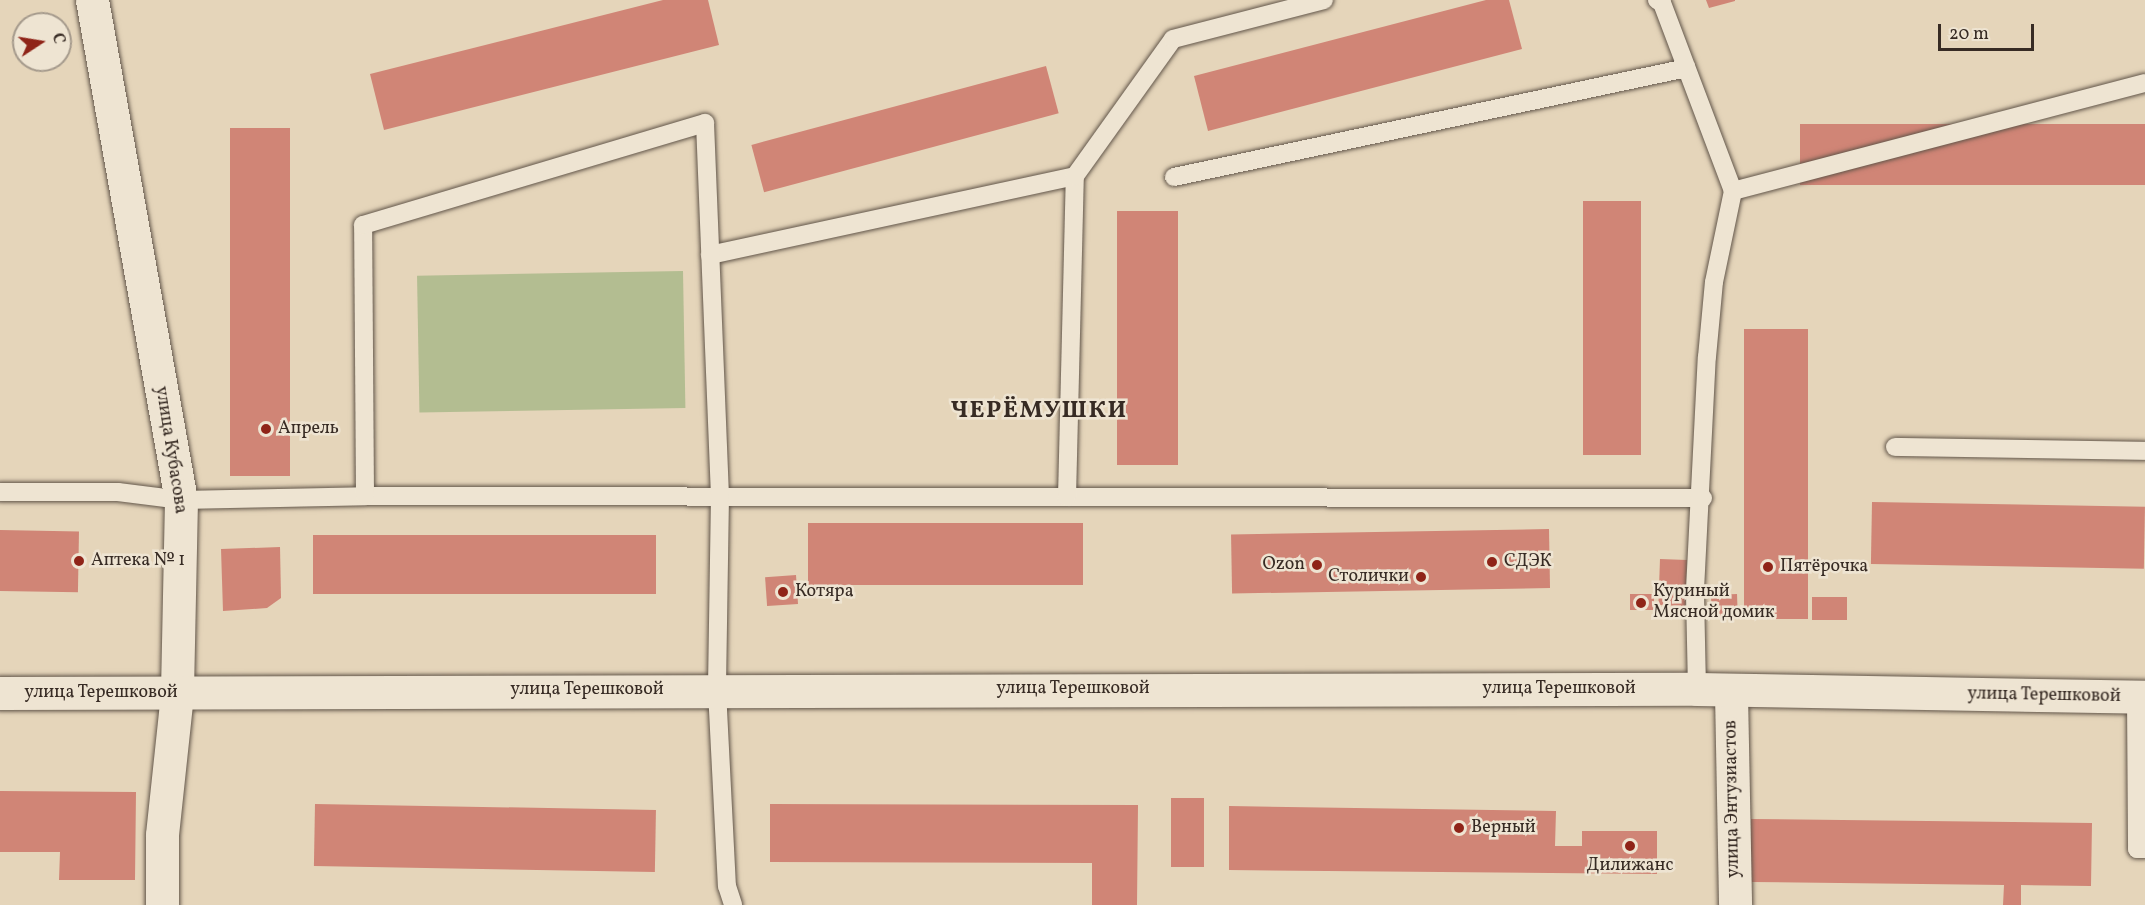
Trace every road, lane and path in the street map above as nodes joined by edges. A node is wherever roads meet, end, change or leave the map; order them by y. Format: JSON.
{"nodes":[{"id":1,"x":92,"y":0,"type":"edge"},
{"id":2,"x":1324,"y":0,"type":"edge"},
{"id":3,"x":1657,"y":0,"type":"edge"},
{"id":4,"x":1687,"y":68,"type":"junction"},
{"id":5,"x":2145,"y":83,"type":"edge"},
{"id":6,"x":1075,"y":176,"type":"junction"},
{"id":7,"x":1174,"y":177,"type":"dead end"},
{"id":8,"x":1733,"y":191,"type":"junction"},
{"id":9,"x":710,"y":255,"type":"junction"},
{"id":10,"x":1895,"y":447,"type":"dead end"},
{"id":11,"x":2145,"y":451,"type":"edge"},
{"id":12,"x":0,"y":492,"type":"edge"},
{"id":13,"x":365,"y":496,"type":"junction"},
{"id":14,"x":720,"y":496,"type":"junction"},
{"id":15,"x":1067,"y":497,"type":"junction"},
{"id":16,"x":1703,"y":498,"type":"junction"},
{"id":17,"x":181,"y":500,"type":"junction"},
{"id":18,"x":1697,"y":689,"type":"junction"},
{"id":19,"x":717,"y":690,"type":"junction"},
{"id":20,"x":0,"y":693,"type":"edge"},
{"id":21,"x":1731,"y":693,"type":"junction"},
{"id":22,"x":177,"y":694,"type":"junction"},
{"id":23,"x":2141,"y":697,"type":"edge"},
{"id":24,"x":2145,"y":849,"type":"edge"},
{"id":25,"x":162,"y":905,"type":"edge"},
{"id":26,"x":733,"y":905,"type":"edge"},
{"id":27,"x":1735,"y":905,"type":"edge"}],
"edges":[{"from":1,"to":17,"type":"main road","name":"улица Кубасова"},
{"from":2,"to":6,"type":"lane"},
{"from":3,"to":4,"type":"lane"},
{"from":4,"to":7,"type":"lane"},
{"from":4,"to":8,"type":"lane"},
{"from":5,"to":8,"type":"lane"},
{"from":6,"to":9,"type":"lane"},
{"from":6,"to":15,"type":"lane"},
{"from":8,"to":16,"type":"lane"},
{"from":9,"to":13,"type":"lane"},
{"from":9,"to":14,"type":"lane"},
{"from":10,"to":11,"type":"lane"},
{"from":12,"to":17,"type":"lane"},
{"from":13,"to":14,"type":"lane"},
{"from":13,"to":17,"type":"lane"},
{"from":14,"to":15,"type":"lane"},
{"from":14,"to":19,"type":"lane"},
{"from":15,"to":16,"type":"lane"},
{"from":16,"to":18,"type":"lane"},
{"from":17,"to":22,"type":"main road","name":"улица Кубасова"},
{"from":18,"to":19,"type":"main road","name":"улица Терешковой"},
{"from":18,"to":21,"type":"main road","name":"улица Терешковой"},
{"from":19,"to":22,"type":"main road","name":"улица Терешковой"},
{"from":19,"to":26,"type":"lane"},
{"from":20,"to":22,"type":"main road","name":"улица Терешковой"},
{"from":21,"to":23,"type":"main road","name":"улица Терешковой"},
{"from":21,"to":27,"type":"main road","name":"улица Энтузиастов"},
{"from":22,"to":25,"type":"main road","name":"улица Кубасова"},
{"from":23,"to":24,"type":"lane"}]}
